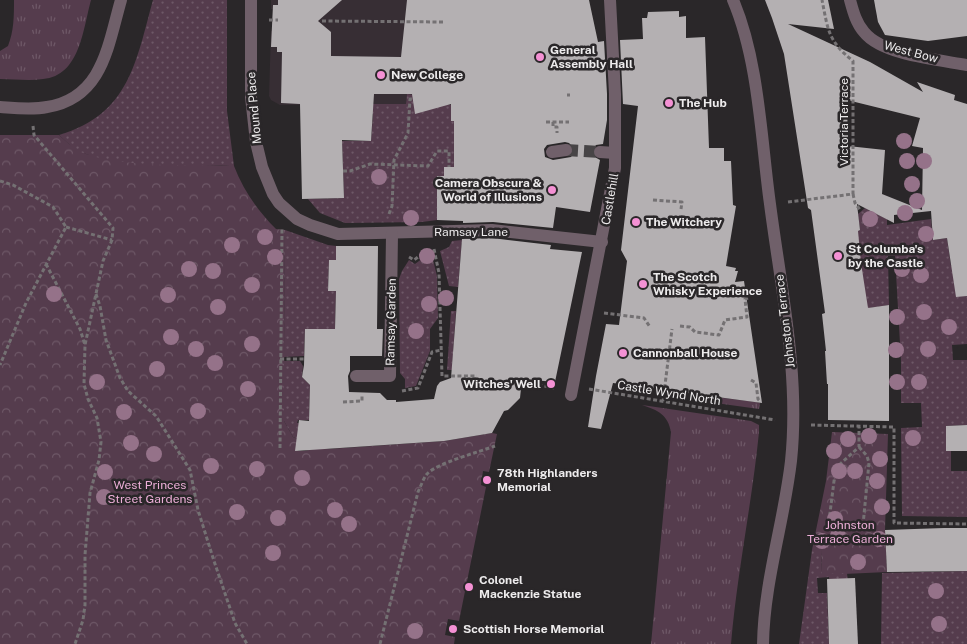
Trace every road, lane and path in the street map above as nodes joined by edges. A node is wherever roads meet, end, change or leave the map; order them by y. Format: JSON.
{"nodes":[{"id":1,"x":121,"y":0,"type":"edge"},
{"id":2,"x":251,"y":0,"type":"edge"},
{"id":3,"x":610,"y":0,"type":"edge"},
{"id":4,"x":733,"y":0,"type":"edge"},
{"id":5,"x":822,"y":0,"type":"edge"},
{"id":6,"x":850,"y":0,"type":"edge"},
{"id":7,"x":322,"y":21,"type":"dead end"},
{"id":8,"x":445,"y":22,"type":"dead end"},
{"id":9,"x":967,"y":65,"type":"edge"},
{"id":10,"x":414,"y":99,"type":"dead end"},
{"id":11,"x":0,"y":107,"type":"edge"},
{"id":12,"x":546,"y":122,"type":"dead end"},
{"id":13,"x":553,"y":122,"type":"junction"},
{"id":14,"x":568,"y":122,"type":"dead end"},
{"id":15,"x":555,"y":127,"type":"dead end"},
{"id":16,"x":34,"y":135,"type":"dead end"},
{"id":17,"x":566,"y":150,"type":"tunnel mouth"},
{"id":18,"x":552,"y":152,"type":"dead end"},
{"id":19,"x":600,"y":152,"type":"tunnel mouth"},
{"id":20,"x":615,"y":153,"type":"junction"},
{"id":21,"x":394,"y":165,"type":"junction"},
{"id":22,"x":449,"y":167,"type":"dead end"},
{"id":23,"x":343,"y":171,"type":"dead end"},
{"id":24,"x":0,"y":181,"type":"edge"},
{"id":25,"x":853,"y":194,"type":"junction"},
{"id":26,"x":653,"y":200,"type":"dead end"},
{"id":27,"x":807,"y":200,"type":"dead end"},
{"id":28,"x":392,"y":206,"type":"dead end"},
{"id":29,"x":681,"y":209,"type":"dead end"},
{"id":30,"x":861,"y":211,"type":"dead end"},
{"id":31,"x":66,"y":227,"type":"junction"},
{"id":32,"x":281,"y":229,"type":"dead end"},
{"id":33,"x":338,"y":234,"type":"joint"},
{"id":34,"x":392,"y":234,"type":"junction"},
{"id":35,"x":112,"y":240,"type":"junction"},
{"id":36,"x":602,"y":242,"type":"junction"},
{"id":37,"x":411,"y":258,"type":"dead end"},
{"id":38,"x":46,"y":264,"type":"junction"},
{"id":39,"x":96,"y":294,"type":"junction"},
{"id":40,"x":748,"y":298,"type":"dead end"},
{"id":41,"x":589,"y":311,"type":"junction"},
{"id":42,"x":680,"y":326,"type":"dead end"},
{"id":43,"x":650,"y":327,"type":"dead end"},
{"id":44,"x":672,"y":329,"type":"dead end"},
{"id":45,"x":85,"y":346,"type":"junction"},
{"id":46,"x":441,"y":350,"type":"junction"},
{"id":47,"x":649,"y":350,"type":"dead end"},
{"id":48,"x":669,"y":353,"type":"junction"},
{"id":49,"x":280,"y":359,"type":"junction"},
{"id":50,"x":305,"y":359,"type":"dead end"},
{"id":51,"x":0,"y":365,"type":"edge"},
{"id":52,"x":356,"y":376,"type":"dead end"},
{"id":53,"x":477,"y":376,"type":"dead end"},
{"id":54,"x":751,"y":380,"type":"dead end"},
{"id":55,"x":519,"y":381,"type":"dead end"},
{"id":56,"x":401,"y":384,"type":"dead end"},
{"id":57,"x":572,"y":391,"type":"junction"},
{"id":58,"x":362,"y":394,"type":"dead end"},
{"id":59,"x":663,"y":401,"type":"junction"},
{"id":60,"x":760,"y":401,"type":"dead end"},
{"id":61,"x":343,"y":402,"type":"dead end"},
{"id":62,"x":762,"y":417,"type":"dead end"},
{"id":63,"x":832,"y":426,"type":"dead end"},
{"id":64,"x":860,"y":427,"type":"junction"},
{"id":65,"x":494,"y":446,"type":"dead end"},
{"id":66,"x":859,"y":447,"type":"junction"},
{"id":67,"x":280,"y":448,"type":"dead end"},
{"id":68,"x":466,"y":456,"type":"junction"},
{"id":69,"x":468,"y":463,"type":"dead end"},
{"id":70,"x":967,"y":524,"type":"edge"},
{"id":71,"x":864,"y":525,"type":"dead end"},
{"id":72,"x":835,"y":526,"type":"dead end"},
{"id":73,"x":75,"y":644,"type":"edge"},
{"id":74,"x":247,"y":644,"type":"edge"},
{"id":75,"x":380,"y":644,"type":"edge"},
{"id":76,"x":763,"y":644,"type":"edge"}],
"edges":[{"from":1,"to":11,"type":"street"},
{"from":2,"to":33,"type":"street","name":"Mound Place"},
{"from":3,"to":20,"type":"street","name":"Castlehill"},
{"from":4,"to":76,"type":"street","name":"Johnston Terrace"},
{"from":5,"to":25,"type":"path","name":"Victoria Terrace"},
{"from":6,"to":9,"type":"street","name":"West Bow"},
{"from":7,"to":8,"type":"path"},
{"from":10,"to":21,"type":"path"},
{"from":12,"to":13,"type":"path"},
{"from":13,"to":14,"type":"path"},
{"from":13,"to":15,"type":"path"},
{"from":16,"to":35,"type":"path"},
{"from":17,"to":18,"type":"street"},
{"from":19,"to":20,"type":"street"},
{"from":20,"to":36,"type":"street","name":"Castlehill"},
{"from":21,"to":22,"type":"path"},
{"from":21,"to":23,"type":"path"},
{"from":21,"to":28,"type":"path"},
{"from":24,"to":31,"type":"path"},
{"from":25,"to":27,"type":"path"},
{"from":25,"to":30,"type":"path","name":"Victoria Terrace"},
{"from":26,"to":29,"type":"path"},
{"from":31,"to":35,"type":"path"},
{"from":31,"to":38,"type":"path"},
{"from":32,"to":49,"type":"path"},
{"from":33,"to":34,"type":"street","name":"Ramsay Lane"},
{"from":34,"to":36,"type":"street","name":"Ramsay Lane"},
{"from":34,"to":52,"type":"street","name":"Ramsay Garden"},
{"from":35,"to":39,"type":"path"},
{"from":36,"to":41,"type":"street","name":"Castlehill"},
{"from":37,"to":46,"type":"path"},
{"from":38,"to":45,"type":"path"},
{"from":38,"to":51,"type":"path"},
{"from":39,"to":45,"type":"path"},
{"from":39,"to":74,"type":"path"},
{"from":40,"to":42,"type":"path"},
{"from":41,"to":43,"type":"path"},
{"from":41,"to":57,"type":"street","name":"Castlehill"},
{"from":44,"to":48,"type":"path"},
{"from":45,"to":73,"type":"path"},
{"from":46,"to":53,"type":"path"},
{"from":46,"to":56,"type":"path"},
{"from":47,"to":48,"type":"path"},
{"from":48,"to":59,"type":"path"},
{"from":49,"to":50,"type":"path"},
{"from":49,"to":67,"type":"path"},
{"from":54,"to":60,"type":"path"},
{"from":55,"to":57,"type":"path","name":"Castle Wynd North"},
{"from":57,"to":59,"type":"path","name":"Castle Wynd North"},
{"from":58,"to":61,"type":"path"},
{"from":59,"to":62,"type":"path","name":"Castle Wynd North"},
{"from":63,"to":64,"type":"path"},
{"from":64,"to":66,"type":"path"},
{"from":64,"to":70,"type":"path"},
{"from":65,"to":68,"type":"path"},
{"from":66,"to":71,"type":"path"},
{"from":66,"to":72,"type":"path"},
{"from":68,"to":69,"type":"path"},
{"from":68,"to":75,"type":"path"}]}
